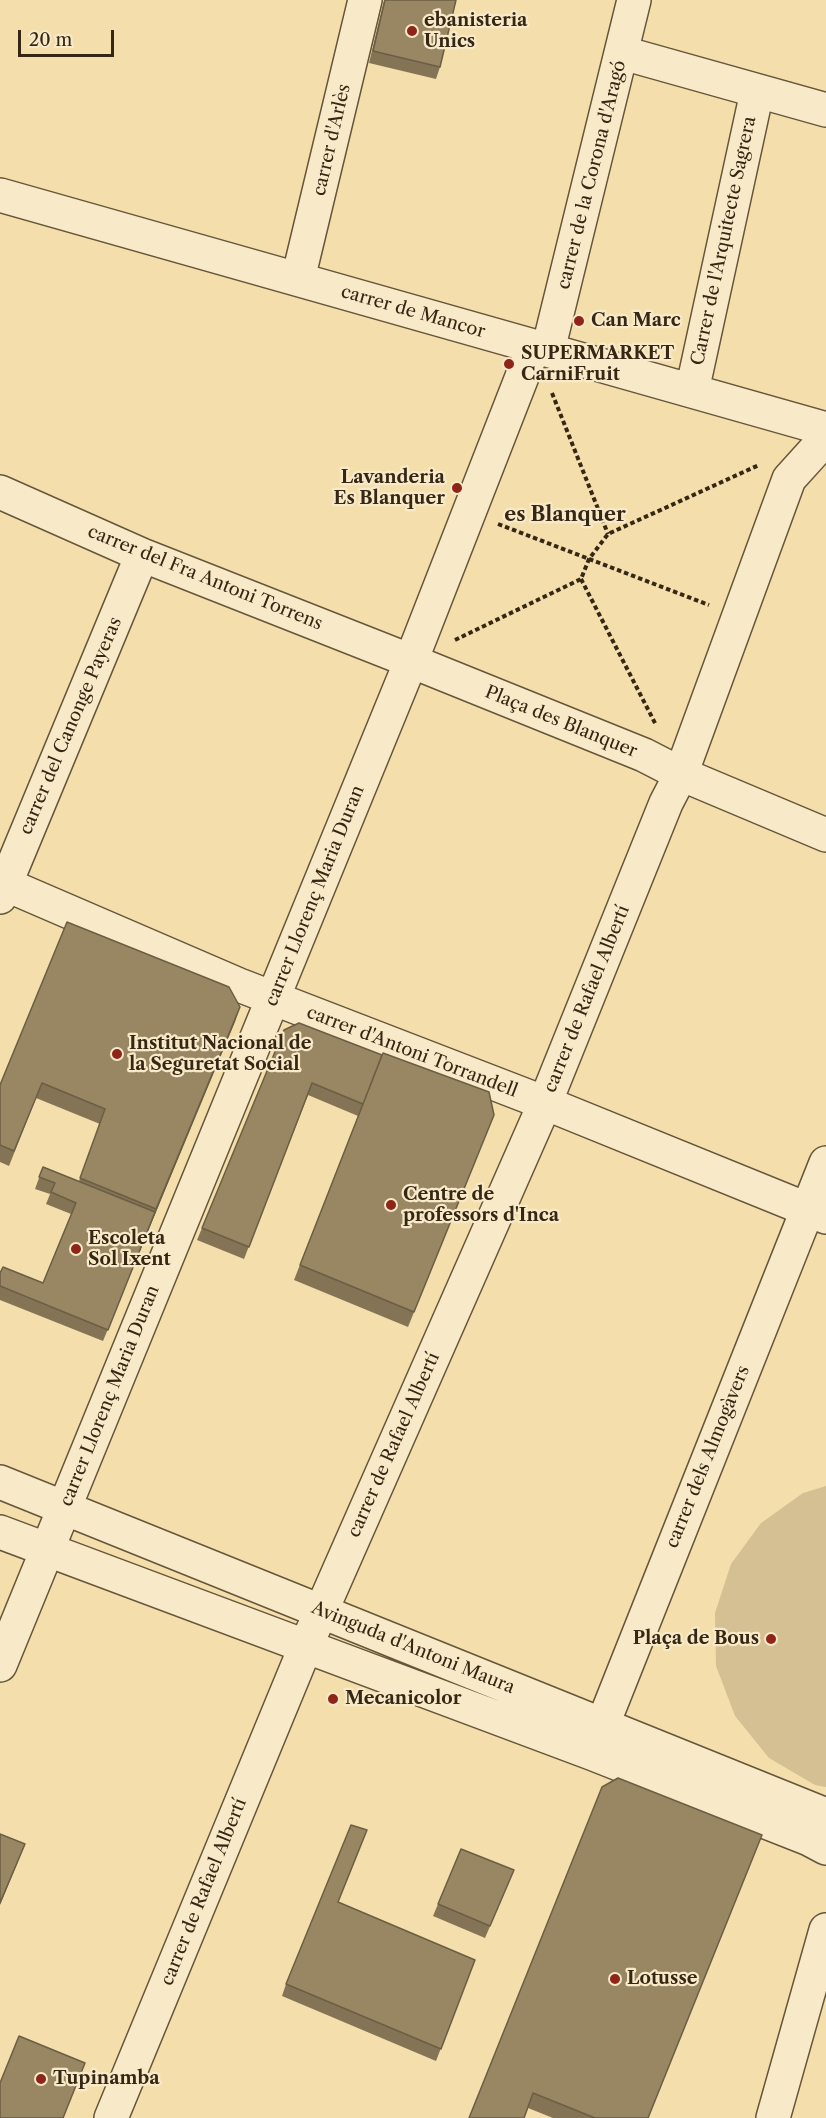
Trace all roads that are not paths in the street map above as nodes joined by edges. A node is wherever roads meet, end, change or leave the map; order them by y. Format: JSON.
{"nodes":[{"id":1,"x":365,"y":0,"type":"edge"},
{"id":2,"x":634,"y":0,"type":"edge"},
{"id":3,"x":623,"y":53,"type":"junction"},
{"id":4,"x":757,"y":92,"type":"junction"},
{"id":5,"x":826,"y":110,"type":"edge"},
{"id":6,"x":0,"y":195,"type":"edge"},
{"id":7,"x":298,"y":279,"type":"junction"},
{"id":8,"x":541,"y":348,"type":"junction"},
{"id":9,"x":692,"y":391,"type":"junction"},
{"id":10,"x":826,"y":429,"type":"edge"},
{"id":11,"x":826,"y":438,"type":"edge"},
{"id":12,"x":0,"y":492,"type":"edge"},
{"id":13,"x":142,"y":555,"type":"junction"},
{"id":14,"x":411,"y":661,"type":"junction"},
{"id":15,"x":681,"y":774,"type":"junction"},
{"id":16,"x":826,"y":835,"type":"edge"},
{"id":17,"x":2,"y":888,"type":"edge"},
{"id":18,"x":273,"y":998,"type":"junction"},
{"id":19,"x":545,"y":1103,"type":"junction"},
{"id":20,"x":826,"y":1163,"type":"edge"},
{"id":21,"x":816,"y":1213,"type":"edge"},
{"id":22,"x":0,"y":1482,"type":"edge"},
{"id":23,"x":65,"y":1507,"type":"junction"},
{"id":24,"x":0,"y":1532,"type":"edge"},
{"id":25,"x":47,"y":1550,"type":"junction"},
{"id":26,"x":320,"y":1611,"type":"junction"},
{"id":27,"x":304,"y":1648,"type":"junction"},
{"id":28,"x":0,"y":1665,"type":"edge"},
{"id":29,"x":597,"y":1738,"type":"junction"},
{"id":30,"x":826,"y":1815,"type":"edge"},
{"id":31,"x":826,"y":1848,"type":"edge"},
{"id":32,"x":826,"y":1930,"type":"edge"},
{"id":33,"x":826,"y":1989,"type":"edge"},
{"id":34,"x":111,"y":2118,"type":"edge"},
{"id":35,"x":772,"y":2118,"type":"edge"},
{"id":36,"x":788,"y":2118,"type":"edge"}],
"edges":[{"from":1,"to":7,"type":"street","name":"carrer d'Arlès"},
{"from":2,"to":3,"type":"street","name":"carrer de la Corona d'Aragó"},
{"from":3,"to":4,"type":"street"},
{"from":3,"to":8,"type":"street","name":"carrer de la Corona d'Aragó"},
{"from":4,"to":5,"type":"street"},
{"from":4,"to":9,"type":"street","name":"Carrer de l'Arquitecte Sagrera"},
{"from":6,"to":7,"type":"street","name":"carrer de Mancor"},
{"from":7,"to":8,"type":"street","name":"carrer de Mancor"},
{"from":8,"to":9,"type":"street","name":"carrer de Mancor"},
{"from":8,"to":14,"type":"street"},
{"from":9,"to":10,"type":"street","name":"carrer de Mancor"},
{"from":11,"to":15,"type":"street"},
{"from":12,"to":13,"type":"street","name":"carrer del Fra Antoni Torrens"},
{"from":13,"to":14,"type":"street","name":"carrer del Fra Antoni Torrens"},
{"from":13,"to":17,"type":"street","name":"carrer del Canonge Payeras"},
{"from":14,"to":15,"type":"street","name":"Plaça des Blanquer"},
{"from":14,"to":18,"type":"street","name":"carrer Llorenç Maria Duran"},
{"from":15,"to":16,"type":"street","name":"Plaça des Blanquer"},
{"from":15,"to":19,"type":"street","name":"carrer de Rafael Albertí"},
{"from":17,"to":18,"type":"street","name":"carrer d'Antoni Torrandell"},
{"from":18,"to":19,"type":"street","name":"carrer d'Antoni Torrandell"},
{"from":18,"to":23,"type":"street","name":"carrer Llorenç Maria Duran"},
{"from":19,"to":21,"type":"street","name":"carrer d'Antoni Torrandell"},
{"from":19,"to":26,"type":"street","name":"carrer de Rafael Albertí"},
{"from":20,"to":21,"type":"street","name":"carrer dels Almogàvers"},
{"from":21,"to":29,"type":"street","name":"carrer dels Almogàvers"},
{"from":22,"to":23,"type":"street","name":"Avinguda d'Antoni Maura"},
{"from":23,"to":25,"type":"street","name":"carrer Llorenç Maria Duran"},
{"from":23,"to":26,"type":"street","name":"Avinguda d'Antoni Maura"},
{"from":24,"to":25,"type":"street","name":"Avinguda d'Antoni Maura"},
{"from":25,"to":27,"type":"street","name":"Avinguda d'Antoni Maura"},
{"from":25,"to":28,"type":"street","name":"carrer Llorenç Maria Duran"},
{"from":26,"to":27,"type":"street","name":"carrer de Rafael Albertí"},
{"from":26,"to":29,"type":"street","name":"Avinguda d'Antoni Maura"},
{"from":27,"to":29,"type":"street","name":"Avinguda d'Antoni Maura"},
{"from":27,"to":34,"type":"street","name":"carrer de Rafael Albertí"},
{"from":29,"to":30,"type":"street","name":"Avinguda d'Antoni Maura"},
{"from":29,"to":31,"type":"street","name":"Avinguda d'Antoni Maura"},
{"from":32,"to":35,"type":"street"},
{"from":33,"to":36,"type":"street"}]}
